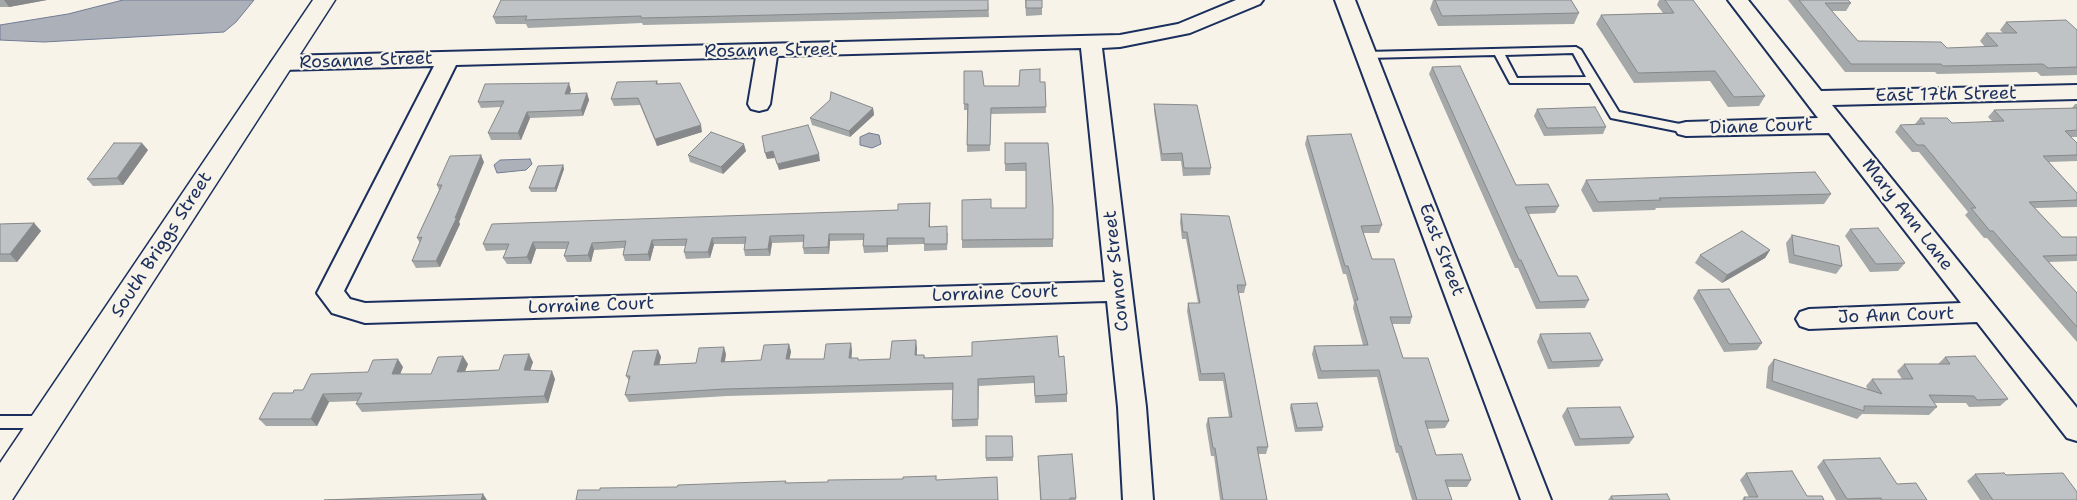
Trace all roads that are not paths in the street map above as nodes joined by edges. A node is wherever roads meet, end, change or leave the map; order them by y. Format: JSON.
{"nodes":[{"id":1,"x":324,"y":0,"type":"edge"},
{"id":2,"x":1253,"y":0,"type":"edge"},
{"id":3,"x":1346,"y":0,"type":"edge"},
{"id":4,"x":1738,"y":0,"type":"edge"},
{"id":5,"x":1091,"y":43,"type":"junction"},
{"id":6,"x":767,"y":51,"type":"junction"},
{"id":7,"x":1498,"y":52,"type":"junction"},
{"id":8,"x":1366,"y":55,"type":"junction"},
{"id":9,"x":448,"y":59,"type":"junction"},
{"id":10,"x":282,"y":64,"type":"junction"},
{"id":11,"x":1593,"y":80,"type":"junction"},
{"id":12,"x":2077,"y":92,"type":"edge"},
{"id":13,"x":1815,"y":98,"type":"junction"},
{"id":14,"x":759,"y":104,"type":"dead end"},
{"id":15,"x":1835,"y":125,"type":"junction"},
{"id":16,"x":1686,"y":129,"type":"joint"},
{"id":17,"x":1120,"y":291,"type":"junction"},
{"id":18,"x":1984,"y":312,"type":"junction"},
{"id":19,"x":1809,"y":319,"type":"dead end"},
{"id":20,"x":0,"y":422,"type":"edge"},
{"id":21,"x":45,"y":422,"type":"junction"},
{"id":22,"x":2077,"y":429,"type":"edge"},
{"id":23,"x":0,"y":490,"type":"edge"},
{"id":24,"x":1138,"y":500,"type":"edge"},
{"id":25,"x":1536,"y":500,"type":"edge"}],
"edges":[{"from":1,"to":10,"type":"street","name":"South Briggs Street"},
{"from":2,"to":5,"type":"street","name":"Rosanne Street"},
{"from":3,"to":8,"type":"street","name":"East Street"},
{"from":4,"to":13,"type":"street","name":"Mary Ann Lane"},
{"from":5,"to":6,"type":"street","name":"Rosanne Street"},
{"from":5,"to":17,"type":"street","name":"Connor Street"},
{"from":6,"to":9,"type":"street","name":"Rosanne Street"},
{"from":6,"to":14,"type":"street"},
{"from":7,"to":8,"type":"lane"},
{"from":7,"to":11,"type":"lane"},
{"from":7,"to":11,"type":"lane"},
{"from":8,"to":25,"type":"street","name":"East Street"},
{"from":9,"to":10,"type":"street","name":"Rosanne Street"},
{"from":9,"to":17,"type":"street","name":"Lorraine Court"},
{"from":10,"to":21,"type":"street","name":"South Briggs Street"},
{"from":11,"to":16,"type":"lane"},
{"from":12,"to":13,"type":"street","name":"East 17th Street"},
{"from":13,"to":15,"type":"street","name":"Mary Ann Lane"},
{"from":15,"to":16,"type":"street","name":"Diane Court"},
{"from":15,"to":18,"type":"street","name":"Mary Ann Lane"},
{"from":17,"to":24,"type":"street","name":"Connor Street"},
{"from":18,"to":19,"type":"street","name":"Jo Ann Court"},
{"from":18,"to":22,"type":"street","name":"Mary Ann Lane"},
{"from":20,"to":21,"type":"lane"},
{"from":21,"to":23,"type":"street","name":"South Briggs Street"}]}
